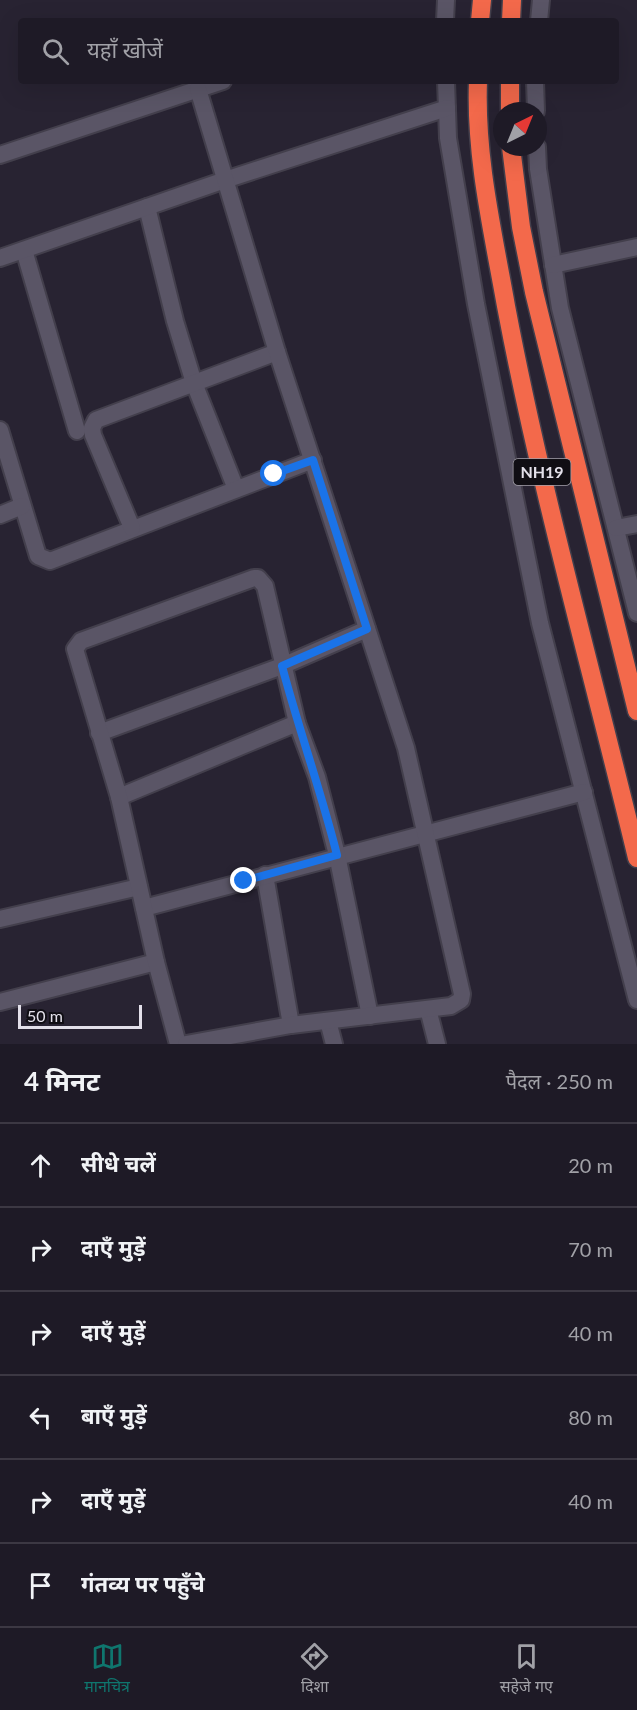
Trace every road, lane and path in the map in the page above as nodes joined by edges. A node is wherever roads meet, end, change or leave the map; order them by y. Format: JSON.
{"nodes":[{"id":1,"x":446,"y":0,"type":"edge"},
{"id":2,"x":482,"y":0,"type":"edge"},
{"id":3,"x":512,"y":0,"type":"edge"},
{"id":4,"x":541,"y":0,"type":"edge"},
{"id":5,"x":445,"y":18,"type":"edge"},
{"id":6,"x":480,"y":18,"type":"edge"},
{"id":7,"x":511,"y":18,"type":"edge"},
{"id":8,"x":539,"y":18,"type":"edge"},
{"id":9,"x":214,"y":84,"type":"edge"},
{"id":10,"x":446,"y":84,"type":"edge"},
{"id":11,"x":478,"y":84,"type":"edge"},
{"id":12,"x":510,"y":84,"type":"edge"},
{"id":13,"x":535,"y":84,"type":"edge"},
{"id":14,"x":198,"y":89,"type":"junction"},
{"id":15,"x":510,"y":102,"type":"edge"},
{"id":16,"x":536,"y":102,"type":"edge"},
{"id":17,"x":447,"y":108,"type":"junction"},
{"id":18,"x":0,"y":155,"type":"edge"},
{"id":19,"x":513,"y":156,"type":"edge"},
{"id":20,"x":538,"y":156,"type":"edge"},
{"id":21,"x":225,"y":180,"type":"junction"},
{"id":22,"x":147,"y":207,"type":"junction"},
{"id":23,"x":637,"y":246,"type":"edge"},
{"id":24,"x":24,"y":250,"type":"junction"},
{"id":25,"x":0,"y":258,"type":"edge"},
{"id":26,"x":554,"y":265,"type":"junction"},
{"id":27,"x":277,"y":352,"type":"junction"},
{"id":28,"x":194,"y":383,"type":"junction"},
{"id":29,"x":77,"y":430,"type":"dead end"},
{"id":30,"x":1,"y":435,"type":"edge"},
{"id":31,"x":313,"y":460,"type":"junction"},
{"id":32,"x":236,"y":489,"type":"junction"},
{"id":33,"x":22,"y":506,"type":"junction"},
{"id":34,"x":0,"y":515,"type":"edge"},
{"id":35,"x":637,"y":524,"type":"edge"},
{"id":36,"x":132,"y":528,"type":"junction"},
{"id":37,"x":616,"y":528,"type":"junction"},
{"id":38,"x":637,"y":613,"type":"edge"},
{"id":39,"x":367,"y":629,"type":"junction"},
{"id":40,"x":282,"y":666,"type":"junction"},
{"id":41,"x":637,"y":711,"type":"edge"},
{"id":42,"x":297,"y":723,"type":"junction"},
{"id":43,"x":99,"y":733,"type":"junction"},
{"id":44,"x":584,"y":792,"type":"junction"},
{"id":45,"x":119,"y":797,"type":"junction"},
{"id":46,"x":424,"y":832,"type":"junction"},
{"id":47,"x":337,"y":855,"type":"junction"},
{"id":48,"x":637,"y":858,"type":"edge"},
{"id":49,"x":265,"y":875,"type":"junction"},
{"id":50,"x":139,"y":887,"type":"junction"},
{"id":51,"x":144,"y":908,"type":"junction"},
{"id":52,"x":0,"y":919,"type":"edge"},
{"id":53,"x":156,"y":962,"type":"junction"},
{"id":54,"x":637,"y":1000,"type":"edge"},
{"id":55,"x":0,"y":1002,"type":"edge"},
{"id":56,"x":428,"y":1010,"type":"junction"},
{"id":57,"x":370,"y":1016,"type":"junction"},
{"id":58,"x":328,"y":1021,"type":"junction"},
{"id":59,"x":291,"y":1025,"type":"junction"},
{"id":60,"x":178,"y":1044,"type":"edge"},
{"id":61,"x":186,"y":1044,"type":"edge"},
{"id":62,"x":334,"y":1044,"type":"edge"},
{"id":63,"x":436,"y":1044,"type":"edge"}],
"edges":[{"from":1,"to":5,"type":"street"},
{"from":2,"to":6,"type":"highway"},
{"from":3,"to":7,"type":"highway"},
{"from":4,"to":8,"type":"street"},
{"from":9,"to":14,"type":"street"},
{"from":10,"to":17,"type":"street"},
{"from":11,"to":48,"type":"highway","number":"NH19"},
{"from":12,"to":15,"type":"highway"},
{"from":13,"to":16,"type":"street"},
{"from":14,"to":18,"type":"street"},
{"from":14,"to":21,"type":"street"},
{"from":17,"to":21,"type":"street"},
{"from":17,"to":44,"type":"street"},
{"from":19,"to":41,"type":"highway","number":"NH19"},
{"from":20,"to":26,"type":"street"},
{"from":21,"to":22,"type":"street"},
{"from":21,"to":27,"type":"street"},
{"from":22,"to":24,"type":"street"},
{"from":22,"to":28,"type":"street"},
{"from":23,"to":26,"type":"street"},
{"from":24,"to":25,"type":"street"},
{"from":24,"to":29,"type":"street"},
{"from":26,"to":37,"type":"street"},
{"from":27,"to":28,"type":"street"},
{"from":27,"to":31,"type":"street"},
{"from":28,"to":32,"type":"street"},
{"from":28,"to":36,"type":"street"},
{"from":30,"to":33,"type":"street"},
{"from":31,"to":32,"type":"street"},
{"from":31,"to":39,"type":"street"},
{"from":32,"to":36,"type":"street"},
{"from":33,"to":34,"type":"street"},
{"from":33,"to":36,"type":"street"},
{"from":35,"to":37,"type":"street"},
{"from":37,"to":38,"type":"street"},
{"from":39,"to":40,"type":"street"},
{"from":39,"to":46,"type":"street"},
{"from":40,"to":42,"type":"street"},
{"from":40,"to":43,"type":"street"},
{"from":40,"to":43,"type":"street"},
{"from":42,"to":45,"type":"street"},
{"from":42,"to":47,"type":"street"},
{"from":43,"to":45,"type":"street"},
{"from":44,"to":46,"type":"street"},
{"from":44,"to":54,"type":"street"},
{"from":45,"to":50,"type":"street"},
{"from":46,"to":47,"type":"street"},
{"from":46,"to":56,"type":"street"},
{"from":47,"to":49,"type":"street"},
{"from":47,"to":57,"type":"street"},
{"from":49,"to":51,"type":"street"},
{"from":49,"to":59,"type":"street"},
{"from":50,"to":51,"type":"street"},
{"from":50,"to":52,"type":"street"},
{"from":51,"to":53,"type":"street"},
{"from":53,"to":55,"type":"street"},
{"from":53,"to":60,"type":"street"},
{"from":56,"to":57,"type":"street"},
{"from":56,"to":63,"type":"street"},
{"from":57,"to":58,"type":"street"},
{"from":58,"to":59,"type":"street"},
{"from":58,"to":62,"type":"street"},
{"from":59,"to":61,"type":"street"}]}
